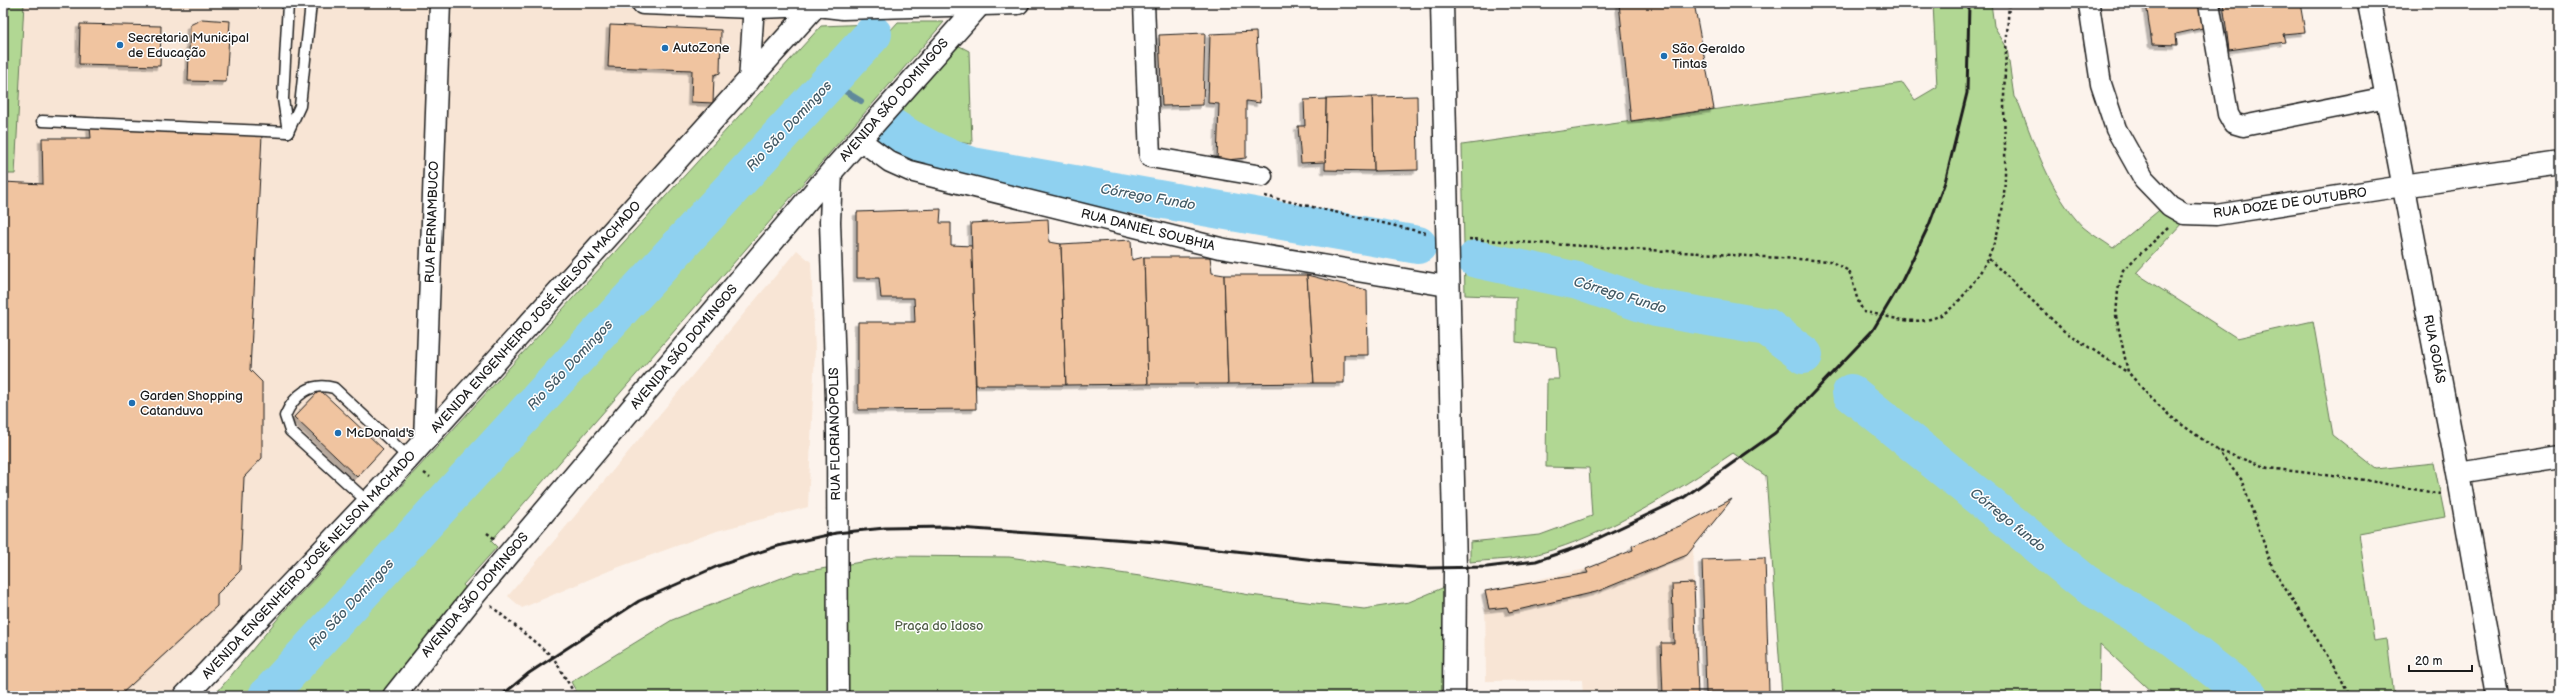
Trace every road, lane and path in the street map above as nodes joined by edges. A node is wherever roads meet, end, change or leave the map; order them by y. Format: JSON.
{"nodes":[{"id":1,"x":288,"y":3,"type":"edge"},
{"id":2,"x":311,"y":3,"type":"edge"},
{"id":3,"x":440,"y":3,"type":"edge"},
{"id":4,"x":643,"y":3,"type":"edge"},
{"id":5,"x":1018,"y":3,"type":"edge"},
{"id":6,"x":1144,"y":3,"type":"edge"},
{"id":7,"x":1442,"y":3,"type":"edge"},
{"id":8,"x":2009,"y":3,"type":"edge"},
{"id":9,"x":2209,"y":3,"type":"edge"},
{"id":10,"x":2369,"y":3,"type":"edge"},
{"id":11,"x":817,"y":4,"type":"edge"},
{"id":12,"x":980,"y":4,"type":"edge"},
{"id":13,"x":754,"y":5,"type":"edge"},
{"id":14,"x":2089,"y":6,"type":"dead end"},
{"id":15,"x":749,"y":82,"type":"junction"},
{"id":16,"x":2387,"y":97,"type":"junction"},
{"id":17,"x":42,"y":121,"type":"dead end"},
{"id":18,"x":289,"y":121,"type":"junction"},
{"id":19,"x":860,"y":140,"type":"junction"},
{"id":20,"x":2560,"y":163,"type":"edge"},
{"id":21,"x":832,"y":171,"type":"junction"},
{"id":22,"x":1259,"y":185,"type":"joint"},
{"id":23,"x":2403,"y":186,"type":"junction"},
{"id":24,"x":2184,"y":214,"type":"junction"},
{"id":25,"x":1447,"y":238,"type":"junction"},
{"id":26,"x":1988,"y":259,"type":"junction"},
{"id":27,"x":1447,"y":286,"type":"junction"},
{"id":28,"x":2128,"y":372,"type":"junction"},
{"id":29,"x":424,"y":441,"type":"junction"},
{"id":30,"x":2217,"y":450,"type":"junction"},
{"id":31,"x":2560,"y":457,"type":"edge"},
{"id":32,"x":409,"y":458,"type":"junction"},
{"id":33,"x":2458,"y":473,"type":"junction"},
{"id":34,"x":2462,"y":497,"type":"junction"},
{"id":35,"x":369,"y":503,"type":"junction"},
{"id":36,"x":476,"y":593,"type":"junction"},
{"id":37,"x":185,"y":696,"type":"edge"},
{"id":38,"x":394,"y":696,"type":"edge"},
{"id":39,"x":576,"y":696,"type":"edge"},
{"id":40,"x":838,"y":696,"type":"edge"},
{"id":41,"x":1454,"y":696,"type":"edge"},
{"id":42,"x":2349,"y":696,"type":"edge"},
{"id":43,"x":2497,"y":696,"type":"edge"}],
"edges":[{"from":1,"to":18,"type":"lane"},
{"from":2,"to":18,"type":"lane"},
{"from":3,"to":29,"type":"street","name":"RUA PERNAMBUCO"},
{"from":4,"to":13,"type":"main road"},
{"from":5,"to":12,"type":"main road"},
{"from":6,"to":22,"type":"street"},
{"from":7,"to":25,"type":"main road"},
{"from":8,"to":26,"type":"path"},
{"from":9,"to":16,"type":"street"},
{"from":10,"to":16,"type":"main road","name":"RUA GOIÁS"},
{"from":11,"to":12,"type":"main road"},
{"from":11,"to":13,"type":"main road"},
{"from":11,"to":15,"type":"main road","name":"AVENIDA ENGENHEIRO JOSÉ NELSON MACHADO"},
{"from":12,"to":19,"type":"main road","name":"AVENIDA SÃO DOMINGOS"},
{"from":13,"to":15,"type":"street"},
{"from":14,"to":24,"type":"street"},
{"from":15,"to":29,"type":"main road","name":"AVENIDA ENGENHEIRO JOSÉ NELSON MACHADO"},
{"from":16,"to":23,"type":"main road","name":"RUA GOIÁS"},
{"from":17,"to":18,"type":"lane"},
{"from":19,"to":21,"type":"main road","name":"AVENIDA SÃO DOMINGOS"},
{"from":19,"to":27,"type":"street","name":"RUA DANIEL SOUBHIA"},
{"from":20,"to":23,"type":"main road","name":"RUA DOZE DE OUTUBRO"},
{"from":21,"to":36,"type":"main road","name":"AVENIDA SÃO DOMINGOS"},
{"from":21,"to":40,"type":"street","name":"RUA FLORIANÓPOLIS"},
{"from":22,"to":25,"type":"path"},
{"from":23,"to":24,"type":"street","name":"RUA DOZE DE OUTUBRO"},
{"from":23,"to":33,"type":"main road","name":"RUA GOIÁS"},
{"from":24,"to":28,"type":"path"},
{"from":25,"to":26,"type":"path"},
{"from":25,"to":27,"type":"main road"},
{"from":26,"to":28,"type":"path"},
{"from":27,"to":41,"type":"main road"},
{"from":28,"to":30,"type":"path"},
{"from":29,"to":32,"type":"main road","name":"AVENIDA ENGENHEIRO JOSÉ NELSON MACHADO"},
{"from":30,"to":34,"type":"path"},
{"from":30,"to":42,"type":"path"},
{"from":31,"to":33,"type":"street"},
{"from":32,"to":35,"type":"main road","name":"AVENIDA ENGENHEIRO JOSÉ NELSON MACHADO"},
{"from":32,"to":35,"type":"lane"},
{"from":33,"to":34,"type":"main road","name":"RUA GOIÁS"},
{"from":34,"to":43,"type":"main road","name":"RUA GOIÁS"},
{"from":35,"to":37,"type":"main road","name":"AVENIDA ENGENHEIRO JOSÉ NELSON MACHADO"},
{"from":36,"to":38,"type":"main road","name":"AVENIDA SÃO DOMINGOS"},
{"from":36,"to":39,"type":"path"}]}
